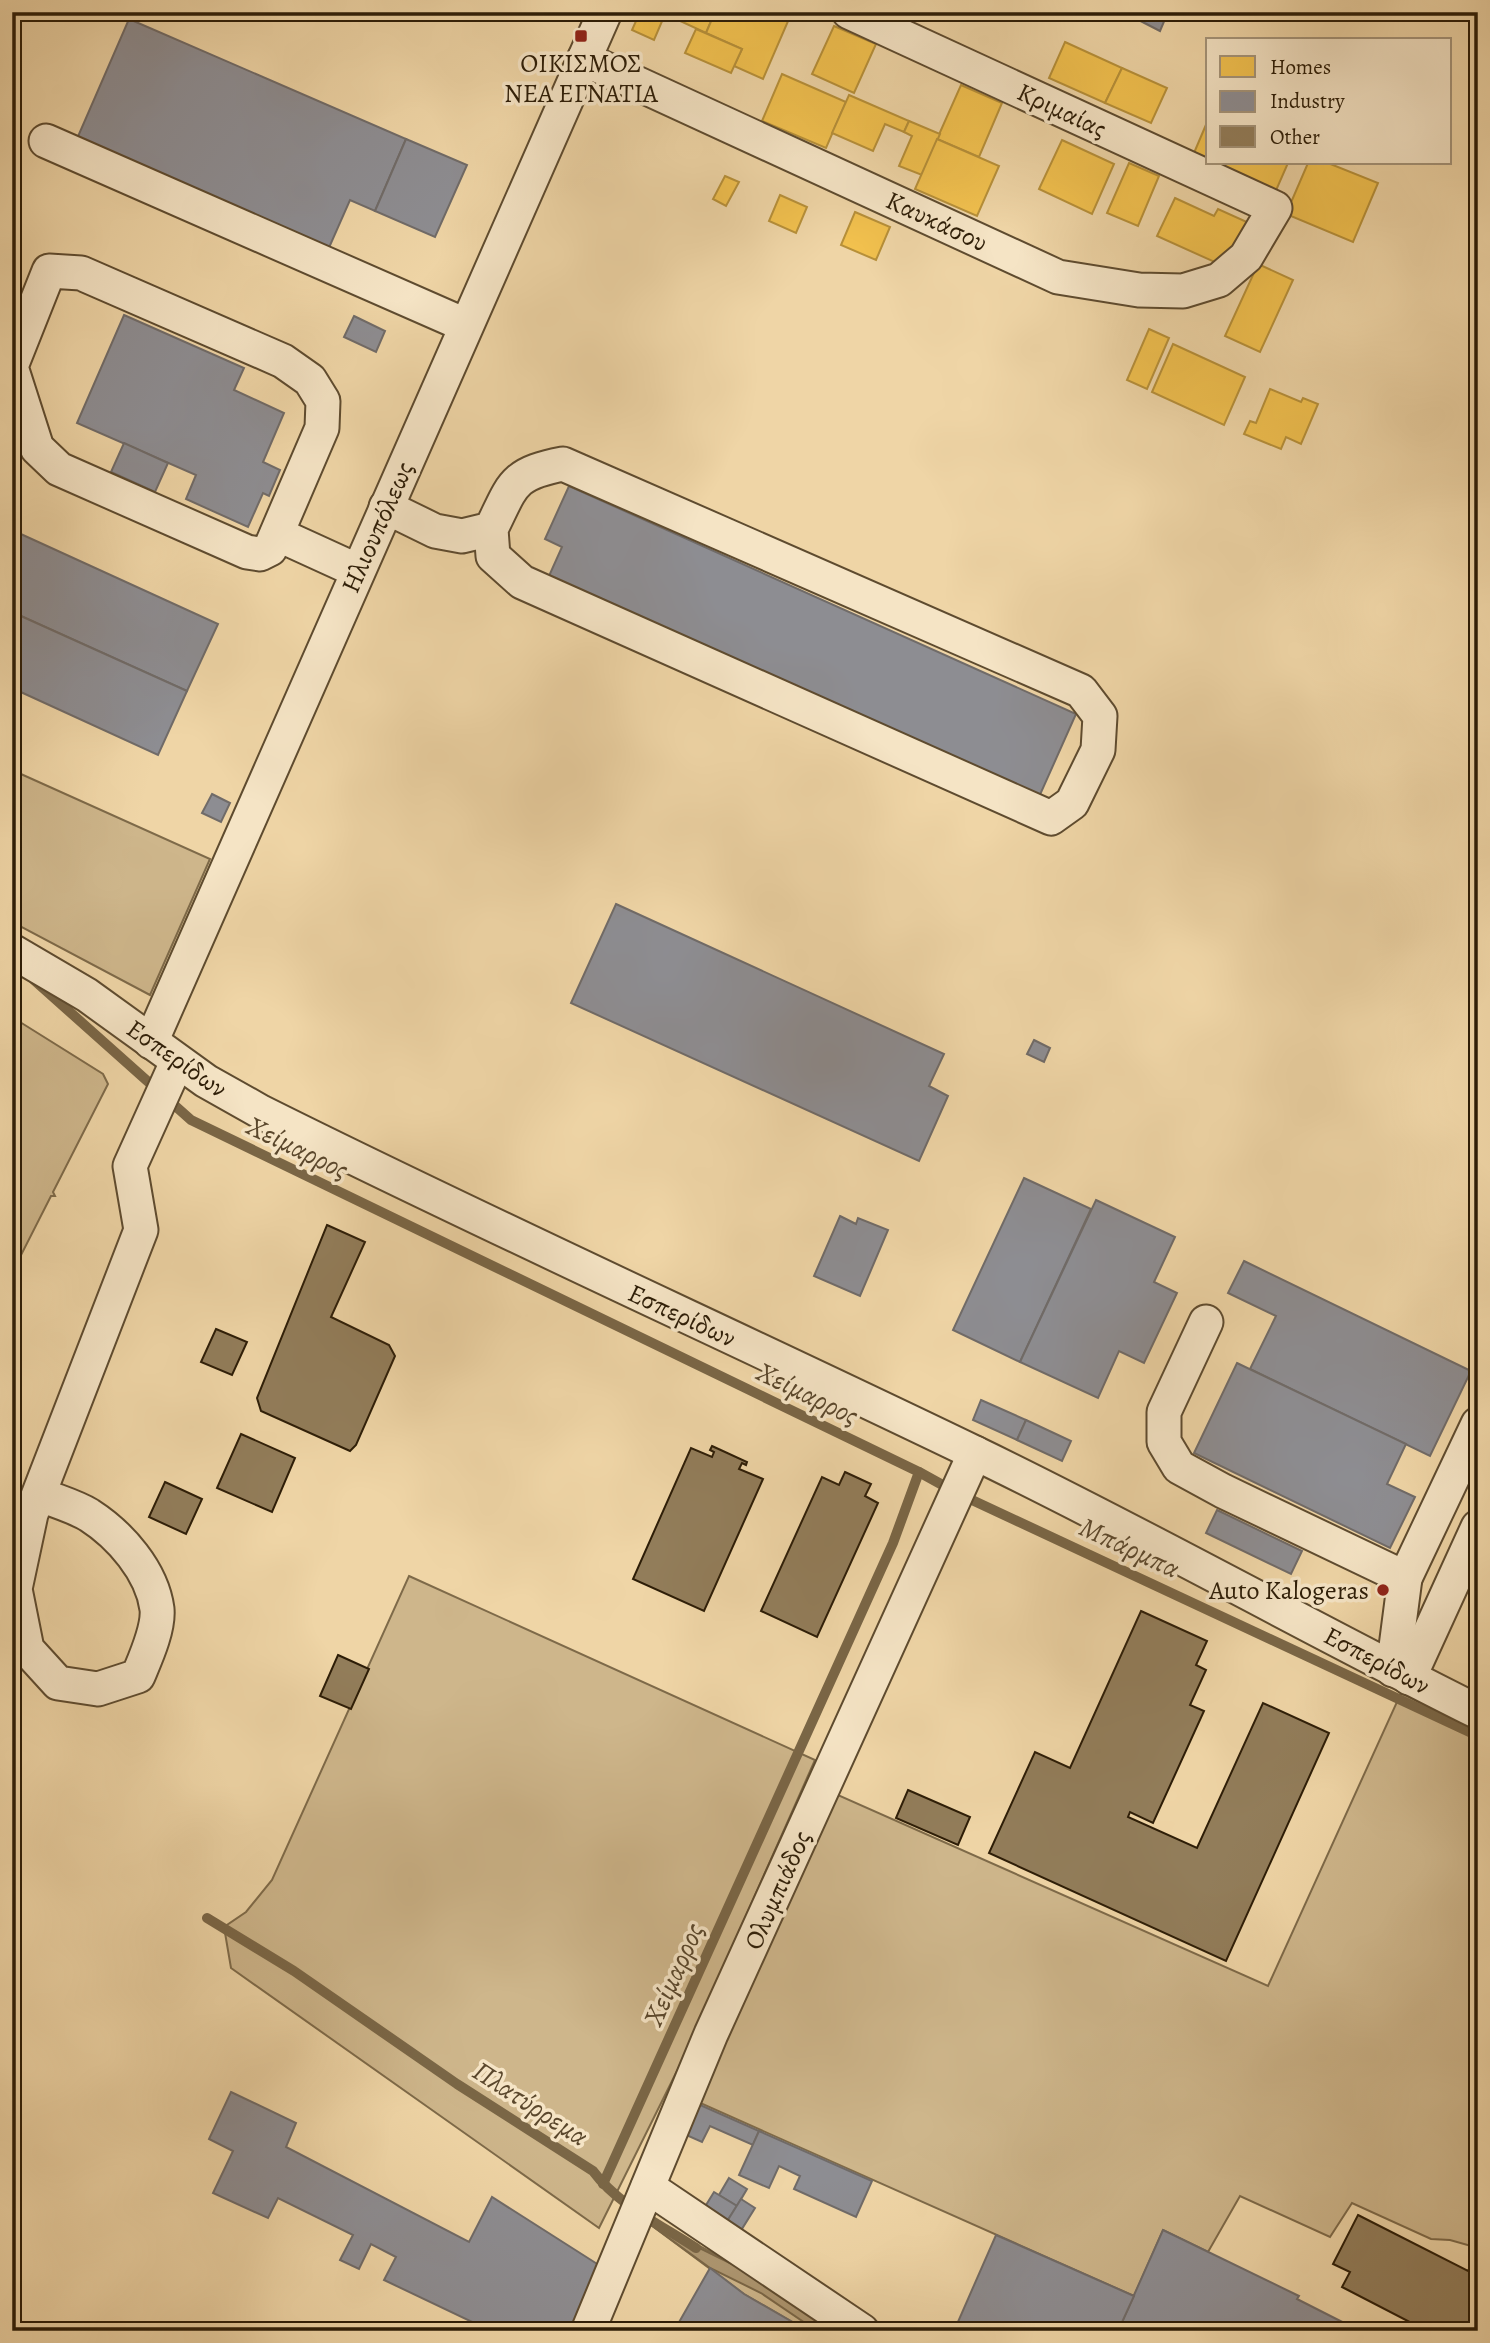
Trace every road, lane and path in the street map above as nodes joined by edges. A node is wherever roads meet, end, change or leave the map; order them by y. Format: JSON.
{"nodes":[{"id":1,"x":604,"y":12,"type":"edge"},
{"id":2,"x":849,"y":12,"type":"edge"},
{"id":3,"x":584,"y":59,"type":"junction"},
{"id":4,"x":46,"y":141,"type":"dead end"},
{"id":5,"x":1275,"y":208,"type":"joint"},
{"id":6,"x":465,"y":325,"type":"junction"},
{"id":7,"x":12,"y":364,"type":"edge"},
{"id":8,"x":12,"y":370,"type":"edge"},
{"id":9,"x":386,"y":507,"type":"junction"},
{"id":10,"x":491,"y":529,"type":"junction"},
{"id":11,"x":277,"y":534,"type":"junction"},
{"id":12,"x":358,"y":571,"type":"junction"},
{"id":13,"x":12,"y":951,"type":"edge"},
{"id":14,"x":151,"y":1042,"type":"junction"},
{"id":15,"x":177,"y":1062,"type":"junction"},
{"id":16,"x":1206,"y":1322,"type":"dead end"},
{"id":17,"x":1478,"y":1424,"type":"edge"},
{"id":18,"x":975,"y":1453,"type":"junction"},
{"id":19,"x":39,"y":1494,"type":"junction"},
{"id":20,"x":1478,"y":1527,"type":"edge"},
{"id":21,"x":1405,"y":1578,"type":"junction"},
{"id":22,"x":1401,"y":1674,"type":"junction"},
{"id":23,"x":1478,"y":1712,"type":"edge"},
{"id":24,"x":648,"y":2187,"type":"junction"},
{"id":25,"x":588,"y":2331,"type":"edge"},
{"id":26,"x":862,"y":2331,"type":"edge"}],
"edges":[{"from":1,"to":3,"type":"street","name":"Ηλιουπόλεως"},
{"from":2,"to":5,"type":"street","name":"Κριμαίας"},
{"from":3,"to":5,"type":"street","name":"Καυκάσου"},
{"from":3,"to":6,"type":"street","name":"Ηλιουπόλεως"},
{"from":4,"to":6,"type":"street"},
{"from":6,"to":9,"type":"street","name":"Ηλιουπόλεως"},
{"from":7,"to":11,"type":"street"},
{"from":8,"to":11,"type":"street"},
{"from":9,"to":10,"type":"street"},
{"from":9,"to":12,"type":"street","name":"Ηλιουπόλεως"},
{"from":10,"to":10,"type":"street"},
{"from":11,"to":12,"type":"street"},
{"from":12,"to":14,"type":"street","name":"Ηλιουπόλεως"},
{"from":13,"to":14,"type":"street","name":"Εσπερίδων"},
{"from":14,"to":15,"type":"street","name":"Εσπερίδων"},
{"from":15,"to":18,"type":"street","name":"Εσπερίδων"},
{"from":15,"to":19,"type":"street"},
{"from":16,"to":21,"type":"street"},
{"from":17,"to":21,"type":"street"},
{"from":18,"to":22,"type":"street","name":"Εσπερίδων"},
{"from":18,"to":24,"type":"street","name":"Ολυμπιάδος"},
{"from":19,"to":19,"type":"street"},
{"from":20,"to":22,"type":"street"},
{"from":21,"to":22,"type":"street"},
{"from":22,"to":23,"type":"street","name":"Εσπερίδων"},
{"from":24,"to":25,"type":"street","name":"Ολυμπιάδος"},
{"from":24,"to":26,"type":"street"}]}
